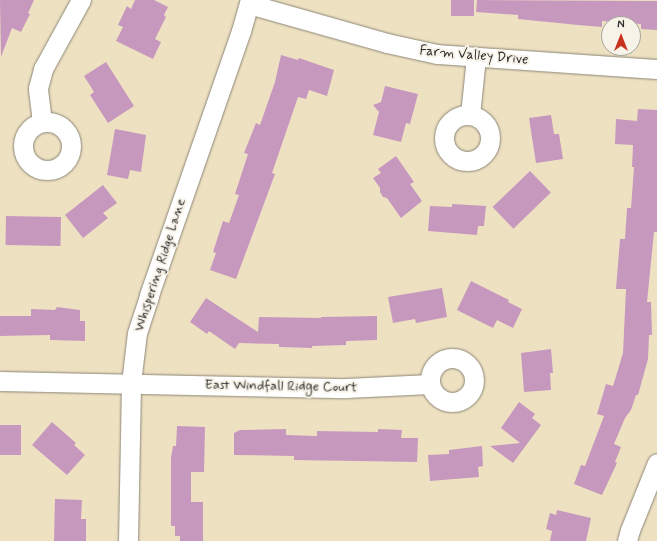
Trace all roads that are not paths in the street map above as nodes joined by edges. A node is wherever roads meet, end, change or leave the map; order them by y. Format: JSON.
{"nodes":[{"id":1,"x":81,"y":0,"type":"edge"},
{"id":2,"x":249,"y":2,"type":"edge"},
{"id":3,"x":476,"y":57,"type":"junction"},
{"id":4,"x":657,"y":69,"type":"edge"},
{"id":5,"x":470,"y":115,"type":"dead end"},
{"id":6,"x":42,"y":122,"type":"dead end"},
{"id":7,"x":0,"y":381,"type":"edge"},
{"id":8,"x":131,"y":383,"type":"junction"},
{"id":9,"x":430,"y":384,"type":"dead end"},
{"id":10,"x":657,"y":463,"type":"edge"},
{"id":11,"x":128,"y":541,"type":"edge"},
{"id":12,"x":627,"y":541,"type":"edge"}],
"edges":[{"from":1,"to":6,"type":"street"},
{"from":2,"to":3,"type":"street","name":"Farm Valley Drive"},
{"from":2,"to":8,"type":"street","name":"Whispering Ridge Lane"},
{"from":3,"to":4,"type":"street","name":"Farm Valley Drive"},
{"from":3,"to":5,"type":"street"},
{"from":7,"to":8,"type":"street","name":"East Windfall Ridge Court"},
{"from":8,"to":9,"type":"street","name":"East Windfall Ridge Court"},
{"from":8,"to":11,"type":"street","name":"Whispering Ridge Lane"},
{"from":10,"to":12,"type":"street"}]}
